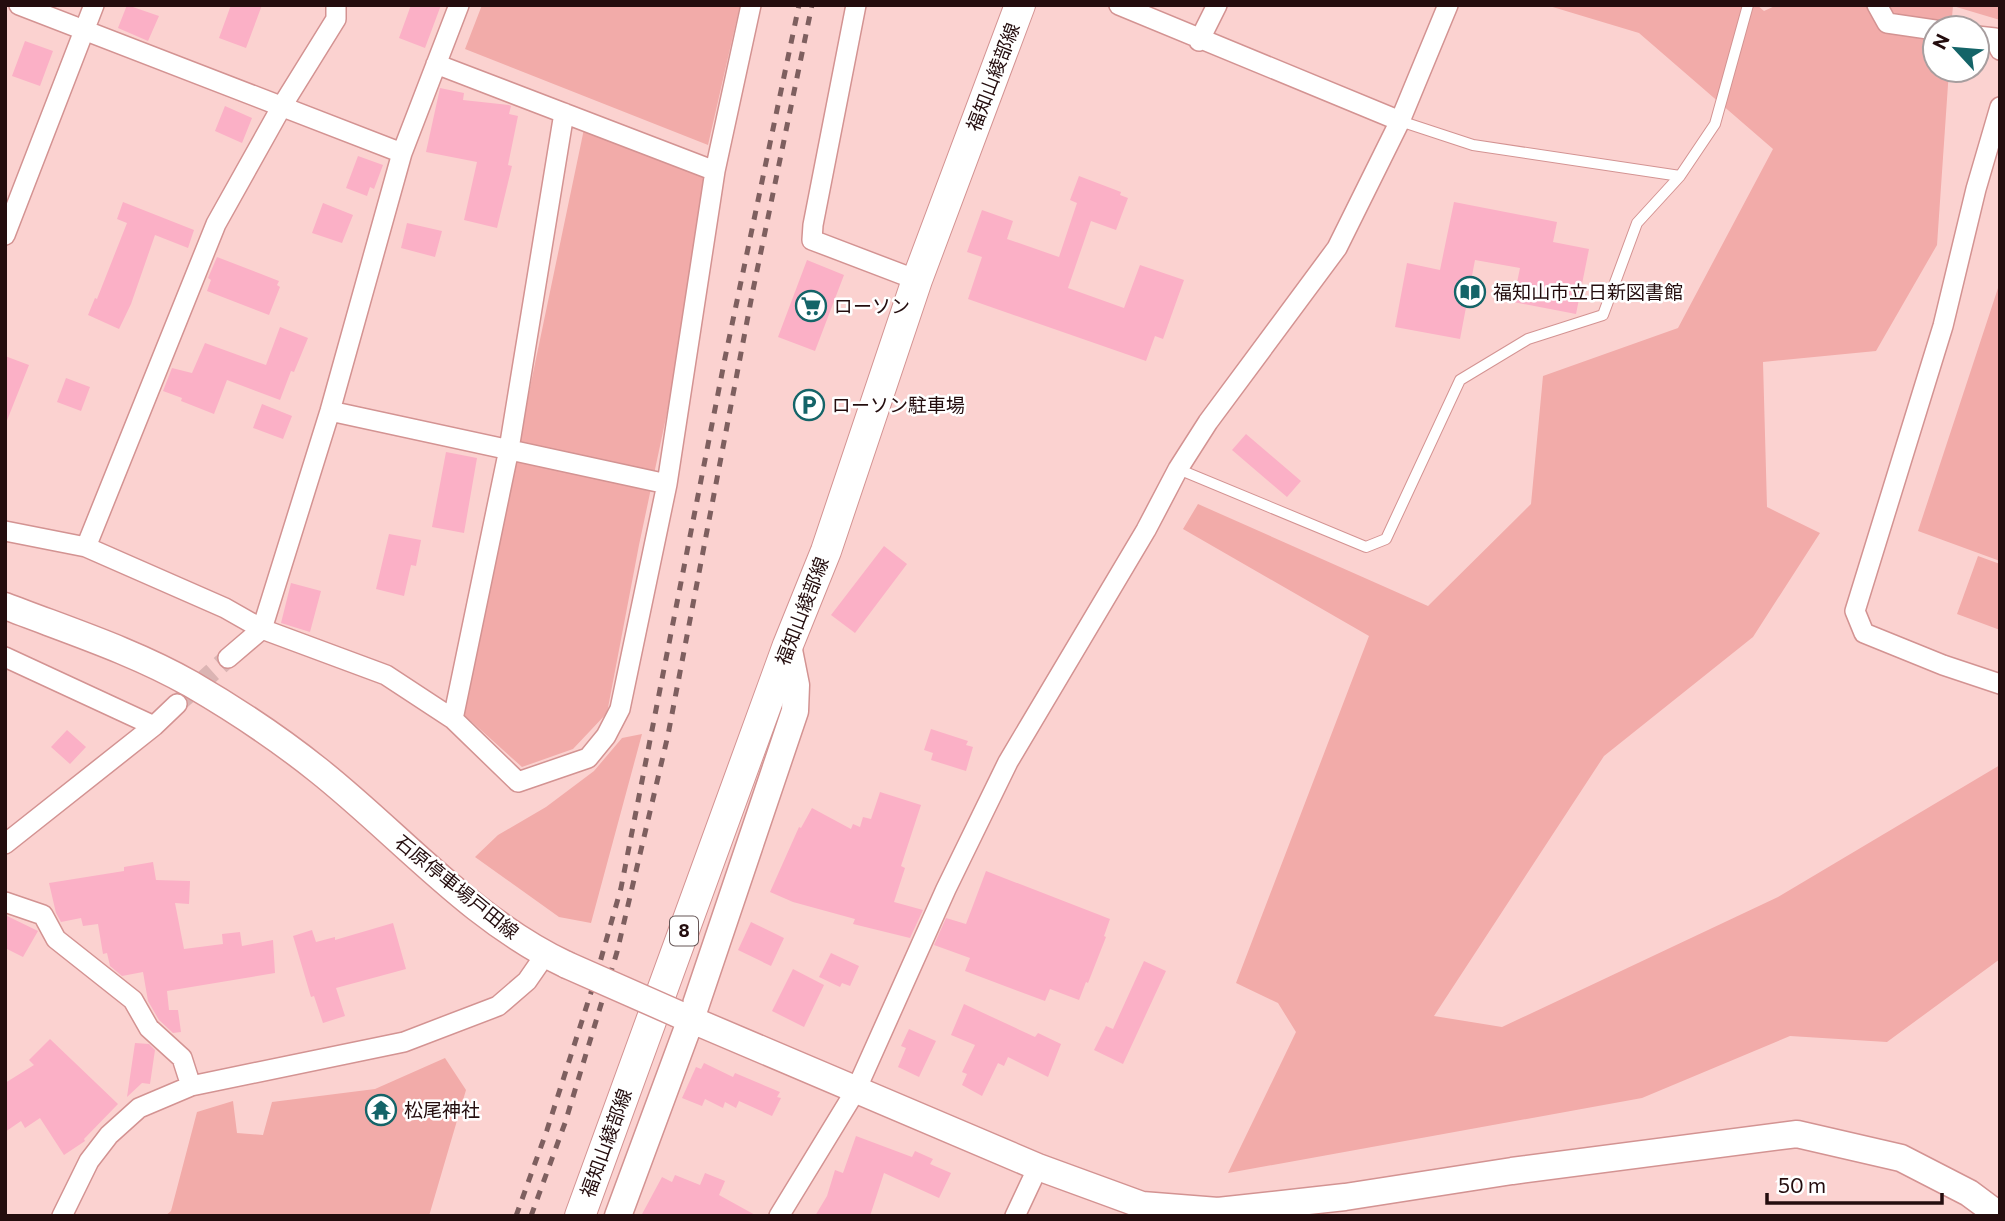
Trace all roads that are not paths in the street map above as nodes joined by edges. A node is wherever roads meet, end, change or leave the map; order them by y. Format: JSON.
{"nodes":[{"id":1,"x":19,"y":5,"type":"edge"},
{"id":2,"x":94,"y":5,"type":"edge"},
{"id":3,"x":336,"y":5,"type":"edge"},
{"id":4,"x":458,"y":5,"type":"edge"},
{"id":5,"x":751,"y":5,"type":"edge"},
{"id":6,"x":856,"y":5,"type":"edge"},
{"id":7,"x":1020,"y":5,"type":"edge"},
{"id":8,"x":1119,"y":5,"type":"edge"},
{"id":9,"x":1217,"y":5,"type":"edge"},
{"id":10,"x":1448,"y":5,"type":"edge"},
{"id":11,"x":1748,"y":5,"type":"edge"},
{"id":12,"x":1877,"y":5,"type":"edge"},
{"id":13,"x":1921,"y":28,"type":"edge"},
{"id":14,"x":84,"y":31,"type":"junction"},
{"id":15,"x":1991,"y":37,"type":"edge"},
{"id":16,"x":1199,"y":41,"type":"junction"},
{"id":17,"x":2000,"y":50,"type":"edge"},
{"id":18,"x":436,"y":64,"type":"junction"},
{"id":19,"x":282,"y":106,"type":"junction"},
{"id":20,"x":2000,"y":107,"type":"edge"},
{"id":21,"x":565,"y":113,"type":"junction"},
{"id":22,"x":1399,"y":121,"type":"junction"},
{"id":23,"x":402,"y":153,"type":"junction"},
{"id":24,"x":715,"y":171,"type":"junction"},
{"id":25,"x":1680,"y":176,"type":"junction"},
{"id":26,"x":5,"y":235,"type":"edge"},
{"id":27,"x":917,"y":280,"type":"junction"},
{"id":28,"x":330,"y":411,"type":"junction"},
{"id":29,"x":509,"y":449,"type":"junction"},
{"id":30,"x":1178,"y":469,"type":"junction"},
{"id":31,"x":667,"y":484,"type":"junction"},
{"id":32,"x":5,"y":531,"type":"edge"},
{"id":33,"x":86,"y":547,"type":"junction"},
{"id":34,"x":5,"y":606,"type":"edge"},
{"id":35,"x":262,"y":629,"type":"junction"},
{"id":36,"x":788,"y":645,"type":"junction"},
{"id":37,"x":5,"y":657,"type":"edge"},
{"id":38,"x":228,"y":658,"type":"tunnel mouth"},
{"id":39,"x":2000,"y":684,"type":"edge"},
{"id":40,"x":177,"y":704,"type":"tunnel mouth"},
{"id":41,"x":453,"y":719,"type":"junction"},
{"id":42,"x":154,"y":726,"type":"junction"},
{"id":43,"x":5,"y":844,"type":"edge"},
{"id":44,"x":5,"y":902,"type":"edge"},
{"id":45,"x":556,"y":960,"type":"junction"},
{"id":46,"x":685,"y":1017,"type":"junction"},
{"id":47,"x":191,"y":1086,"type":"junction"},
{"id":48,"x":856,"y":1090,"type":"junction"},
{"id":49,"x":1038,"y":1167,"type":"junction"},
{"id":50,"x":1140,"y":1210,"type":"edge"},
{"id":51,"x":1218,"y":1213,"type":"edge"},
{"id":52,"x":62,"y":1216,"type":"edge"},
{"id":53,"x":580,"y":1216,"type":"edge"},
{"id":54,"x":618,"y":1216,"type":"edge"},
{"id":55,"x":779,"y":1216,"type":"edge"},
{"id":56,"x":1015,"y":1216,"type":"edge"},
{"id":57,"x":2000,"y":1216,"type":"edge"}],
"edges":[{"from":1,"to":14,"type":"street"},
{"from":2,"to":14,"type":"street"},
{"from":3,"to":19,"type":"street"},
{"from":4,"to":18,"type":"street"},
{"from":5,"to":24,"type":"street"},
{"from":6,"to":27,"type":"street"},
{"from":7,"to":27,"type":"main road","name":"福知山綾部線","number":"8"},
{"from":8,"to":16,"type":"street"},
{"from":9,"to":16,"type":"street"},
{"from":10,"to":22,"type":"street"},
{"from":11,"to":25,"type":"lane"},
{"from":12,"to":13,"type":"street"},
{"from":14,"to":19,"type":"street"},
{"from":14,"to":26,"type":"street"},
{"from":15,"to":17,"type":"street"},
{"from":16,"to":22,"type":"street"},
{"from":18,"to":21,"type":"street"},
{"from":18,"to":23,"type":"street"},
{"from":19,"to":23,"type":"street"},
{"from":19,"to":33,"type":"street"},
{"from":20,"to":39,"type":"street"},
{"from":21,"to":24,"type":"street"},
{"from":21,"to":29,"type":"street"},
{"from":22,"to":25,"type":"lane"},
{"from":22,"to":30,"type":"street"},
{"from":23,"to":28,"type":"street"},
{"from":24,"to":31,"type":"street"},
{"from":25,"to":30,"type":"lane"},
{"from":27,"to":36,"type":"main road","name":"福知山綾部線","number":"8"},
{"from":28,"to":29,"type":"street"},
{"from":28,"to":35,"type":"street"},
{"from":29,"to":31,"type":"street"},
{"from":29,"to":41,"type":"street"},
{"from":30,"to":48,"type":"street"},
{"from":31,"to":41,"type":"street"},
{"from":32,"to":33,"type":"street"},
{"from":33,"to":35,"type":"street"},
{"from":34,"to":45,"type":"main road","name":"石原停車場戸田線"},
{"from":35,"to":38,"type":"street"},
{"from":35,"to":41,"type":"street"},
{"from":36,"to":46,"type":"main road"},
{"from":36,"to":53,"type":"main road","name":"福知山綾部線","number":"8"},
{"from":37,"to":42,"type":"street"},
{"from":40,"to":42,"type":"street"},
{"from":42,"to":43,"type":"street"},
{"from":44,"to":47,"type":"street"},
{"from":45,"to":46,"type":"main road","name":"石原停車場戸田線","bridge":true},
{"from":45,"to":47,"type":"street"},
{"from":46,"to":48,"type":"main road","name":"石原停車場戸田線"},
{"from":46,"to":54,"type":"main road"},
{"from":47,"to":52,"type":"street"},
{"from":48,"to":49,"type":"main road","name":"石原停車場戸田線"},
{"from":48,"to":55,"type":"street"},
{"from":49,"to":50,"type":"main road","name":"石原停車場戸田線"},
{"from":49,"to":56,"type":"street"},
{"from":50,"to":51,"type":"main road","name":"石原停車場戸田線"},
{"from":51,"to":57,"type":"main road","name":"石原停車場戸田線"}]}
